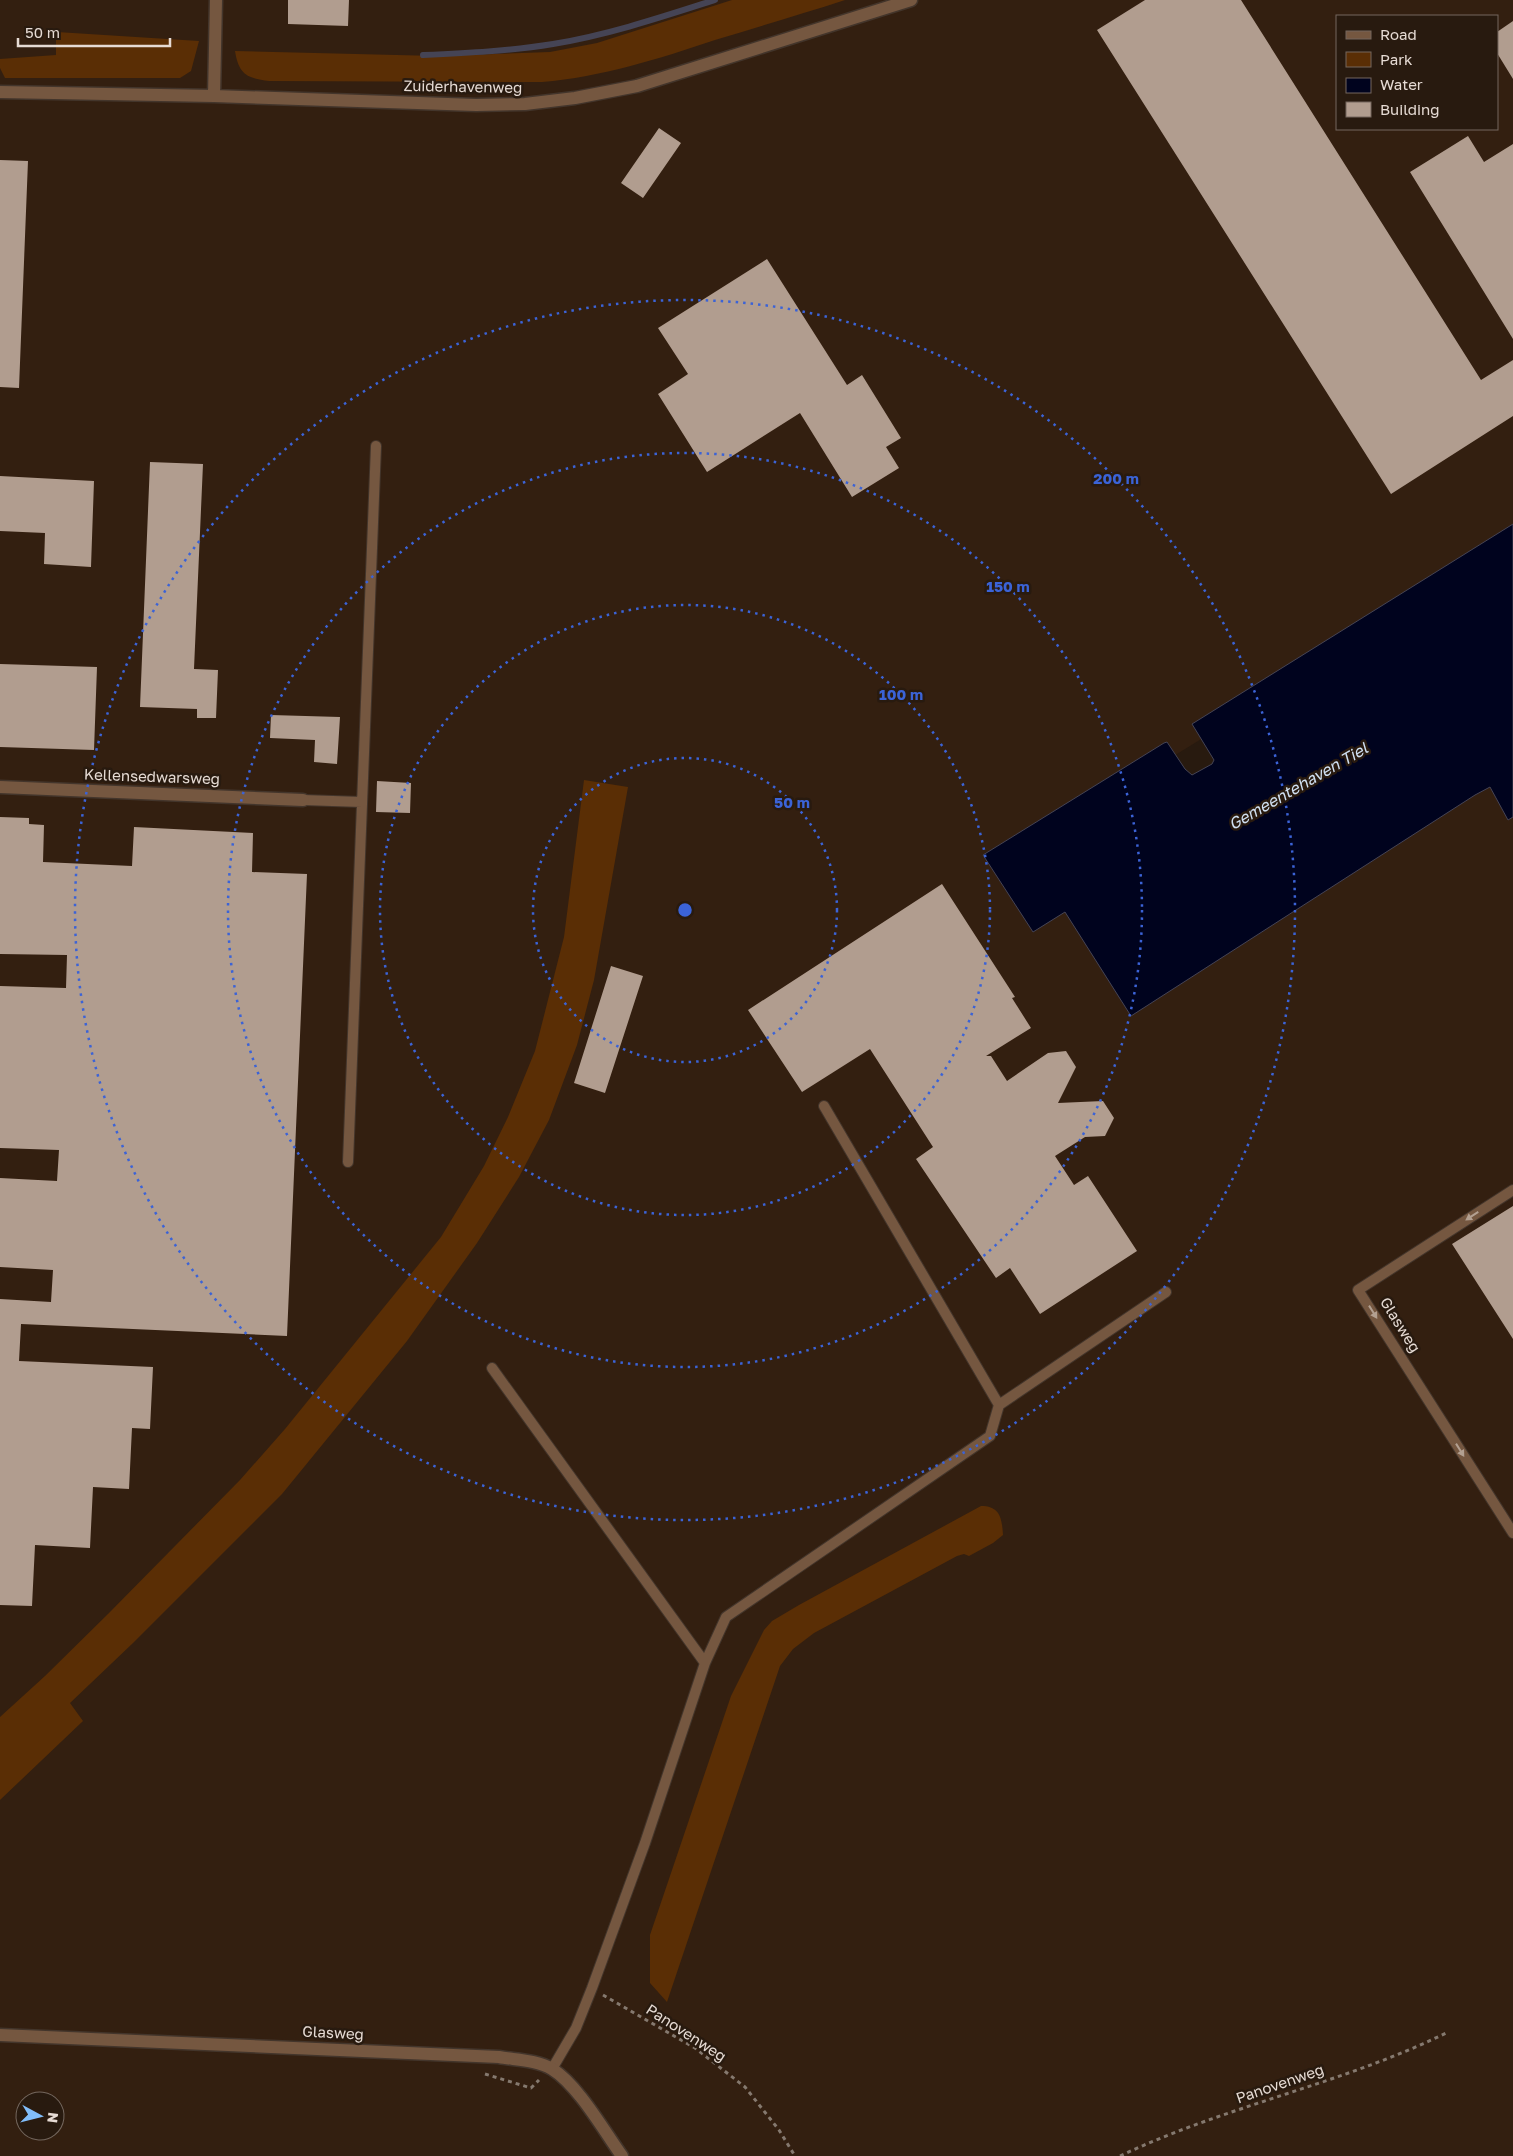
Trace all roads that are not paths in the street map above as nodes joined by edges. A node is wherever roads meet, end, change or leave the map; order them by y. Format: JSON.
{"nodes":[{"id":1,"x":216,"y":0,"type":"edge"},
{"id":2,"x":911,"y":0,"type":"edge"},
{"id":3,"x":0,"y":92,"type":"edge"},
{"id":4,"x":214,"y":96,"type":"junction"},
{"id":5,"x":376,"y":446,"type":"dead end"},
{"id":6,"x":0,"y":787,"type":"edge"},
{"id":7,"x":303,"y":800,"type":"joint"},
{"id":8,"x":362,"y":802,"type":"junction"},
{"id":9,"x":824,"y":1106,"type":"dead end"},
{"id":10,"x":348,"y":1162,"type":"dead end"},
{"id":11,"x":1513,"y":1190,"type":"edge"},
{"id":12,"x":1166,"y":1292,"type":"dead end"},
{"id":13,"x":492,"y":1368,"type":"dead end"},
{"id":14,"x":1000,"y":1405,"type":"junction"},
{"id":15,"x":1513,"y":1533,"type":"edge"},
{"id":16,"x":705,"y":1663,"type":"junction"},
{"id":17,"x":0,"y":2035,"type":"edge"},
{"id":18,"x":552,"y":2069,"type":"junction"},
{"id":19,"x":622,"y":2156,"type":"edge"}],
"edges":[{"from":1,"to":4,"type":"street"},
{"from":2,"to":4,"type":"street","name":"Zuiderhavenweg"},
{"from":3,"to":4,"type":"street","name":"Zuiderhavenweg"},
{"from":5,"to":8,"type":"lane"},
{"from":6,"to":7,"type":"street","name":"Kellensedwarsweg"},
{"from":7,"to":8,"type":"lane"},
{"from":8,"to":10,"type":"lane"},
{"from":9,"to":14,"type":"lane"},
{"from":11,"to":15,"type":"lane","name":"Glasweg","one_way":true},
{"from":12,"to":14,"type":"lane"},
{"from":13,"to":16,"type":"lane"},
{"from":14,"to":16,"type":"lane"},
{"from":16,"to":18,"type":"lane"},
{"from":17,"to":18,"type":"street","name":"Glasweg"},
{"from":18,"to":19,"type":"street","name":"Glasweg"}]}
